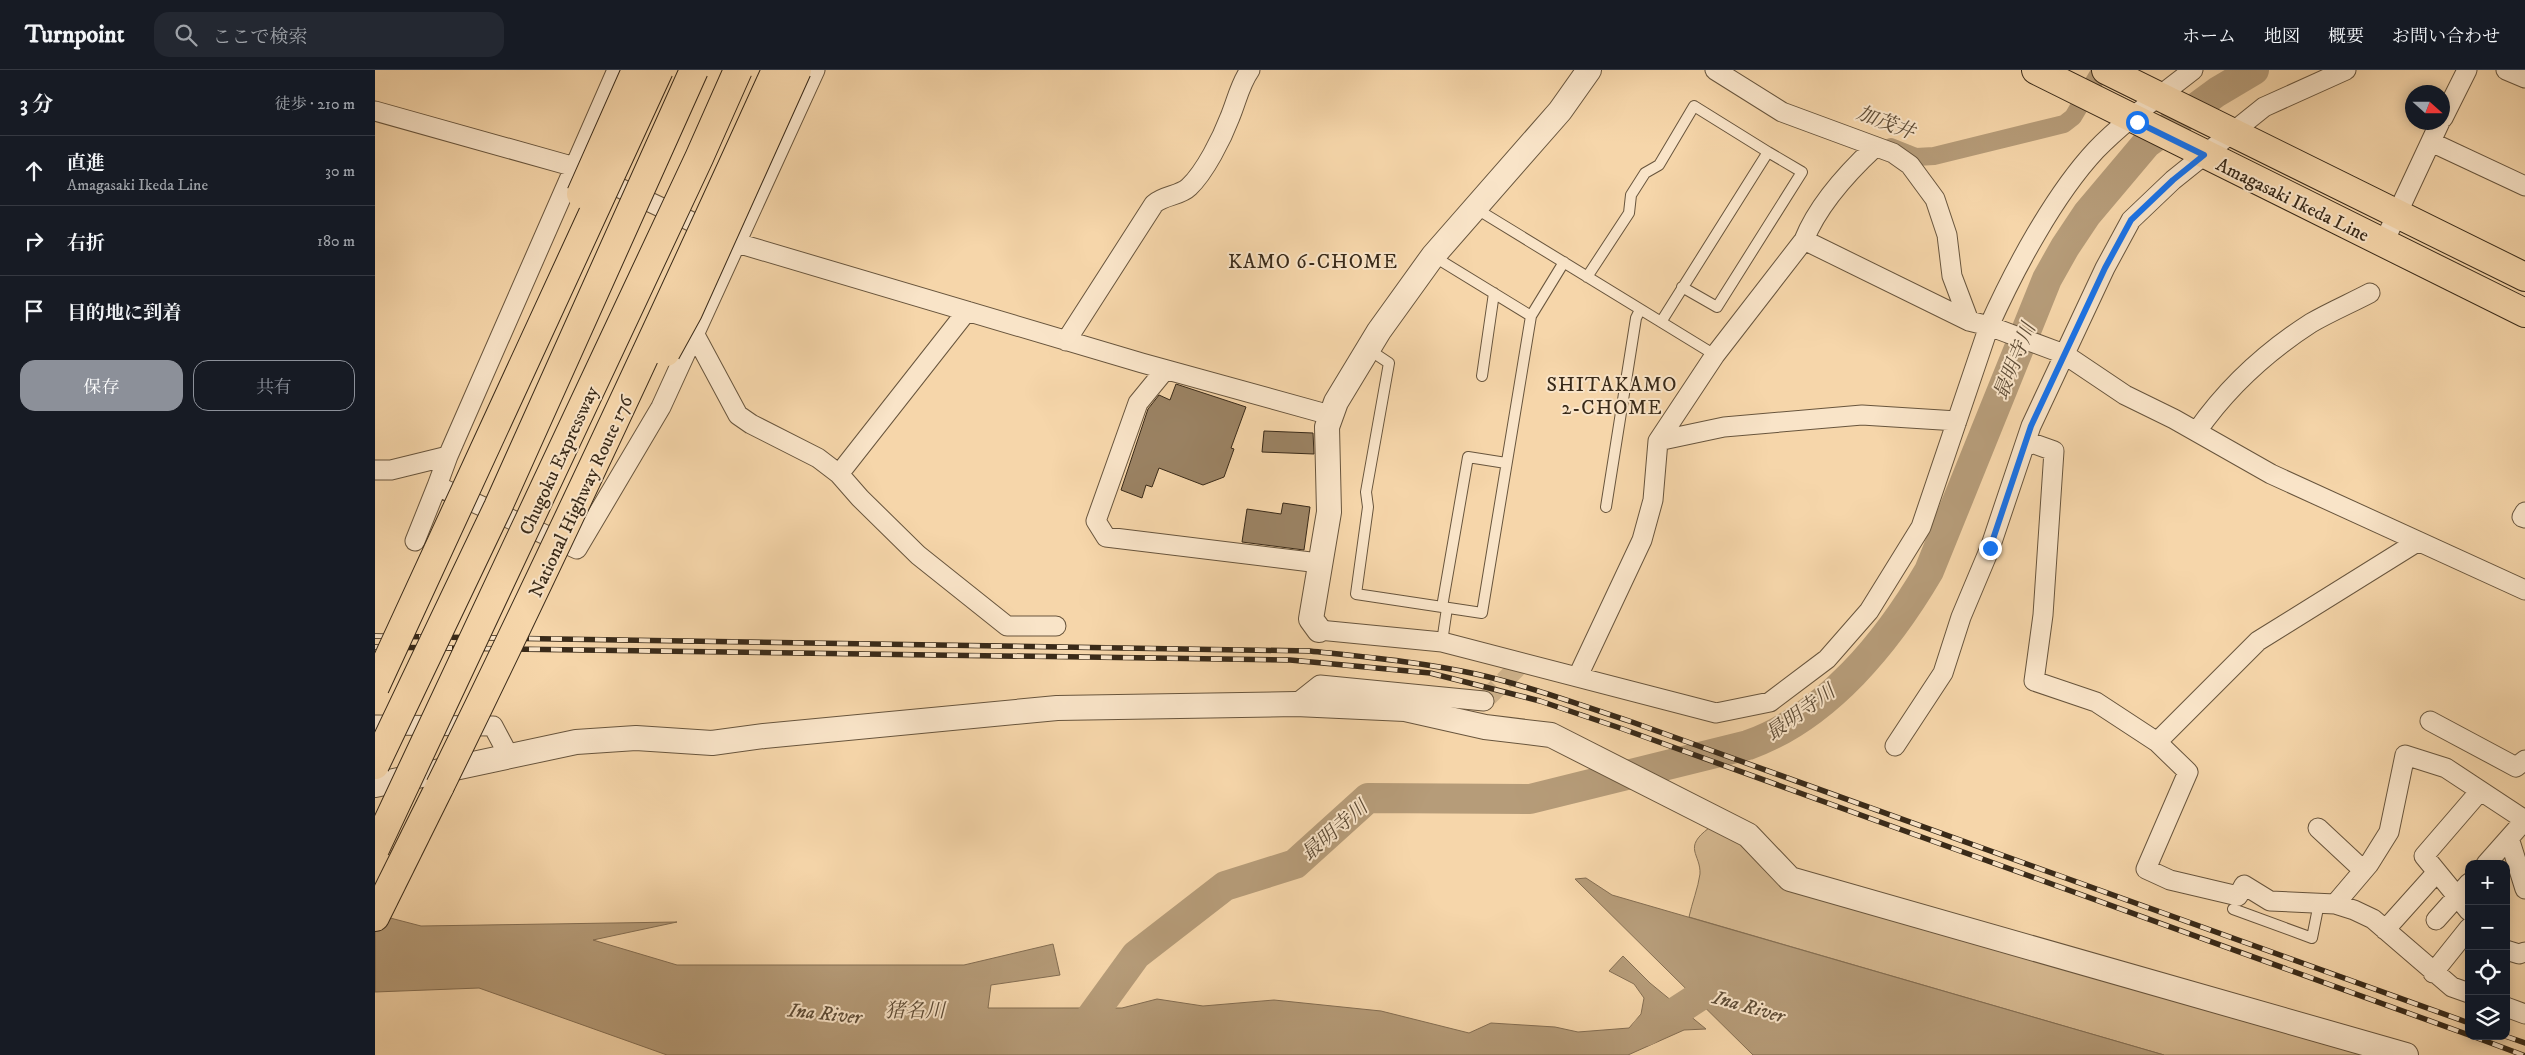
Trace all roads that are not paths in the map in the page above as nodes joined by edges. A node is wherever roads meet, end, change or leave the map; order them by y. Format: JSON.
{"nodes":[{"id":1,"x":617,"y":70,"type":"edge"},
{"id":2,"x":636,"y":70,"type":"edge"},
{"id":3,"x":659,"y":70,"type":"edge"},
{"id":4,"x":694,"y":70,"type":"edge"},
{"id":5,"x":738,"y":70,"type":"edge"},
{"id":6,"x":776,"y":70,"type":"edge"},
{"id":7,"x":797,"y":70,"type":"edge"},
{"id":8,"x":815,"y":70,"type":"edge"},
{"id":9,"x":1250,"y":70,"type":"edge"},
{"id":10,"x":1589,"y":70,"type":"edge"},
{"id":11,"x":1715,"y":70,"type":"edge"},
{"id":12,"x":2035,"y":70,"type":"edge"},
{"id":13,"x":2105,"y":70,"type":"edge"},
{"id":14,"x":2193,"y":70,"type":"edge"},
{"id":15,"x":2346,"y":70,"type":"edge"},
{"id":16,"x":2467,"y":70,"type":"edge"},
{"id":17,"x":2506,"y":70,"type":"edge"},
{"id":18,"x":2525,"y":78,"type":"edge"},
{"id":19,"x":2162,"y":98,"type":"junction"},
{"id":20,"x":2450,"y":104,"type":"edge"},
{"id":21,"x":375,"y":111,"type":"edge"},
{"id":22,"x":2134,"y":120,"type":"junction"},
{"id":23,"x":2436,"y":130,"type":"edge"},
{"id":24,"x":2228,"y":131,"type":"junction"},
{"id":25,"x":2431,"y":142,"type":"junction"},
{"id":26,"x":1875,"y":147,"type":"junction"},
{"id":27,"x":1768,"y":152,"type":"junction"},
{"id":28,"x":2201,"y":154,"type":"junction"},
{"id":29,"x":575,"y":166,"type":"junction"},
{"id":30,"x":2525,"y":186,"type":"edge"},
{"id":31,"x":1475,"y":208,"type":"junction"},
{"id":32,"x":2397,"y":215,"type":"junction"},
{"id":33,"x":1804,"y":240,"type":"junction"},
{"id":34,"x":737,"y":243,"type":"junction"},
{"id":35,"x":2383,"y":244,"type":"junction"},
{"id":36,"x":1433,"y":256,"type":"junction"},
{"id":37,"x":1564,"y":262,"type":"junction"},
{"id":38,"x":1587,"y":277,"type":"junction"},
{"id":39,"x":2525,"y":277,"type":"edge"},
{"id":40,"x":1682,"y":287,"type":"junction"},
{"id":41,"x":1494,"y":293,"type":"junction"},
{"id":42,"x":2370,"y":293,"type":"dead end"},
{"id":43,"x":1640,"y":310,"type":"junction"},
{"id":44,"x":967,"y":311,"type":"junction"},
{"id":45,"x":2525,"y":313,"type":"edge"},
{"id":46,"x":1531,"y":316,"type":"junction"},
{"id":47,"x":1969,"y":321,"type":"junction"},
{"id":48,"x":1661,"y":322,"type":"junction"},
{"id":49,"x":1992,"y":327,"type":"junction"},
{"id":50,"x":695,"y":335,"type":"junction"},
{"id":51,"x":1066,"y":341,"type":"junction"},
{"id":52,"x":1368,"y":349,"type":"junction"},
{"id":53,"x":2059,"y":352,"type":"junction"},
{"id":54,"x":1715,"y":355,"type":"junction"},
{"id":55,"x":1165,"y":370,"type":"junction"},
{"id":56,"x":1482,"y":376,"type":"dead end"},
{"id":57,"x":1330,"y":416,"type":"junction"},
{"id":58,"x":1957,"y":421,"type":"junction"},
{"id":59,"x":2197,"y":432,"type":"junction"},
{"id":60,"x":1658,"y":441,"type":"junction"},
{"id":61,"x":2026,"y":441,"type":"junction"},
{"id":62,"x":448,"y":456,"type":"junction"},
{"id":63,"x":1506,"y":463,"type":"junction"},
{"id":64,"x":375,"y":470,"type":"edge"},
{"id":65,"x":839,"y":474,"type":"junction"},
{"id":66,"x":437,"y":486,"type":"junction"},
{"id":67,"x":1606,"y":507,"type":"dead end"},
{"id":68,"x":2525,"y":512,"type":"edge"},
{"id":69,"x":2525,"y":518,"type":"edge"},
{"id":70,"x":415,"y":541,"type":"dead end"},
{"id":71,"x":2417,"y":542,"type":"junction"},
{"id":72,"x":1319,"y":563,"type":"junction"},
{"id":73,"x":540,"y":582,"type":"junction"},
{"id":74,"x":2525,"y":590,"type":"edge"},
{"id":75,"x":420,"y":592,"type":"junction"},
{"id":76,"x":1445,"y":607,"type":"junction"},
{"id":77,"x":1056,"y":626,"type":"dead end"},
{"id":78,"x":1319,"y":630,"type":"joint"},
{"id":79,"x":1442,"y":642,"type":"junction"},
{"id":80,"x":1578,"y":676,"type":"junction"},
{"id":81,"x":375,"y":687,"type":"edge"},
{"id":82,"x":1484,"y":702,"type":"dead end"},
{"id":83,"x":1295,"y":704,"type":"junction"},
{"id":84,"x":2430,"y":721,"type":"dead end"},
{"id":85,"x":375,"y":725,"type":"edge"},
{"id":86,"x":2157,"y":742,"type":"junction"},
{"id":87,"x":1895,"y":746,"type":"dead end"},
{"id":88,"x":509,"y":756,"type":"junction"},
{"id":89,"x":2525,"y":760,"type":"edge"},
{"id":90,"x":375,"y":765,"type":"edge"},
{"id":91,"x":375,"y":785,"type":"edge"},
{"id":92,"x":2481,"y":791,"type":"junction"},
{"id":93,"x":2318,"y":828,"type":"dead end"},
{"id":94,"x":2509,"y":838,"type":"junction"},
{"id":95,"x":375,"y":849,"type":"edge"},
{"id":96,"x":2490,"y":860,"type":"edge"},
{"id":97,"x":2363,"y":870,"type":"junction"},
{"id":98,"x":2437,"y":872,"type":"junction"},
{"id":99,"x":2525,"y":889,"type":"edge"},
{"id":100,"x":2463,"y":890,"type":"edge"},
{"id":101,"x":2327,"y":903,"type":"junction"},
{"id":102,"x":2467,"y":905,"type":"edge"},
{"id":103,"x":2233,"y":909,"type":"dead end"},
{"id":104,"x":375,"y":917,"type":"edge"},
{"id":105,"x":2436,"y":920,"type":"dead end"},
{"id":106,"x":2385,"y":930,"type":"junction"},
{"id":107,"x":2465,"y":933,"type":"edge"},
{"id":108,"x":2510,"y":951,"type":"edge"},
{"id":109,"x":2525,"y":952,"type":"edge"},
{"id":110,"x":2433,"y":973,"type":"junction"},
{"id":111,"x":2465,"y":992,"type":"edge"},
{"id":112,"x":2510,"y":1008,"type":"edge"},
{"id":113,"x":2525,"y":1014,"type":"edge"},
{"id":114,"x":2406,"y":1055,"type":"edge"}],
"edges":[{"from":1,"to":29,"type":"street"},
{"from":2,"to":75,"type":"main road","bridge":true},
{"from":3,"to":75,"type":"main road","bridge":true},
{"from":4,"to":90,"type":"main road","name":"Chugoku Expressway","bridge":true},
{"from":5,"to":95,"type":"main road","name":"Chugoku Expressway","bridge":true},
{"from":6,"to":73,"type":"main road","name":"National Highway Route 176","bridge":true},
{"from":7,"to":73,"type":"main road","bridge":true},
{"from":8,"to":34,"type":"street"},
{"from":9,"to":51,"type":"street"},
{"from":10,"to":31,"type":"street"},
{"from":11,"to":26,"type":"street"},
{"from":12,"to":22,"type":"main road","name":"Amagasaki Ikeda Line"},
{"from":13,"to":19,"type":"main road","name":"Amagasaki Ikeda Line"},
{"from":14,"to":19,"type":"street"},
{"from":15,"to":24,"type":"street"},
{"from":16,"to":20,"type":"street"},
{"from":17,"to":18,"type":"street"},
{"from":19,"to":22,"type":"street"},
{"from":19,"to":24,"type":"main road","name":"Amagasaki Ikeda Line"},
{"from":21,"to":29,"type":"street"},
{"from":22,"to":28,"type":"main road","name":"Amagasaki Ikeda Line"},
{"from":22,"to":49,"type":"street"},
{"from":23,"to":25,"type":"street"},
{"from":24,"to":28,"type":"street"},
{"from":24,"to":32,"type":"main road","name":"Amagasaki Ikeda Line"},
{"from":25,"to":30,"type":"street"},
{"from":25,"to":32,"type":"street"},
{"from":26,"to":33,"type":"street"},
{"from":26,"to":47,"type":"street"},
{"from":27,"to":38,"type":"lane"},
{"from":27,"to":40,"type":"lane"},
{"from":27,"to":40,"type":"lane"},
{"from":28,"to":35,"type":"main road","name":"Amagasaki Ikeda Line"},
{"from":28,"to":53,"type":"street"},
{"from":29,"to":34,"type":"street"},
{"from":29,"to":62,"type":"street"},
{"from":31,"to":36,"type":"street"},
{"from":31,"to":37,"type":"lane"},
{"from":32,"to":35,"type":"street"},
{"from":32,"to":39,"type":"main road","name":"Amagasaki Ikeda Line"},
{"from":33,"to":47,"type":"street"},
{"from":33,"to":54,"type":"street"},
{"from":34,"to":44,"type":"street"},
{"from":34,"to":50,"type":"street"},
{"from":35,"to":45,"type":"main road","name":"Amagasaki Ikeda Line"},
{"from":36,"to":41,"type":"lane"},
{"from":36,"to":52,"type":"street"},
{"from":37,"to":38,"type":"lane"},
{"from":37,"to":46,"type":"lane"},
{"from":38,"to":43,"type":"lane"},
{"from":40,"to":48,"type":"lane"},
{"from":41,"to":46,"type":"lane"},
{"from":41,"to":56,"type":"lane"},
{"from":42,"to":59,"type":"street"},
{"from":43,"to":48,"type":"lane"},
{"from":43,"to":67,"type":"lane"},
{"from":44,"to":51,"type":"street"},
{"from":44,"to":65,"type":"street"},
{"from":46,"to":63,"type":"lane"},
{"from":47,"to":49,"type":"street"},
{"from":48,"to":54,"type":"lane"},
{"from":49,"to":53,"type":"street"},
{"from":49,"to":58,"type":"street"},
{"from":50,"to":65,"type":"street"},
{"from":50,"to":66,"type":"street"},
{"from":51,"to":55,"type":"street"},
{"from":52,"to":57,"type":"street"},
{"from":52,"to":76,"type":"lane"},
{"from":53,"to":59,"type":"street"},
{"from":53,"to":61,"type":"street"},
{"from":54,"to":60,"type":"street"},
{"from":55,"to":57,"type":"street"},
{"from":55,"to":72,"type":"street"},
{"from":57,"to":72,"type":"street"},
{"from":58,"to":60,"type":"street"},
{"from":58,"to":80,"type":"street"},
{"from":59,"to":71,"type":"street"},
{"from":60,"to":80,"type":"street"},
{"from":61,"to":86,"type":"street"},
{"from":61,"to":87,"type":"street"},
{"from":62,"to":64,"type":"street"},
{"from":62,"to":66,"type":"street"},
{"from":63,"to":76,"type":"lane"},
{"from":63,"to":76,"type":"lane"},
{"from":65,"to":77,"type":"street"},
{"from":66,"to":70,"type":"street"},
{"from":68,"to":69,"type":"street"},
{"from":71,"to":74,"type":"street"},
{"from":71,"to":86,"type":"street"},
{"from":72,"to":78,"type":"street"},
{"from":73,"to":104,"type":"main road","name":"National Highway Route 176","bridge":true},
{"from":75,"to":81,"type":"main road","bridge":true},
{"from":76,"to":79,"type":"lane"},
{"from":78,"to":79,"type":"street"},
{"from":79,"to":80,"type":"street"},
{"from":82,"to":83,"type":"street"},
{"from":83,"to":88,"type":"street"},
{"from":83,"to":114,"type":"street"},
{"from":84,"to":89,"type":"street"},
{"from":85,"to":88,"type":"street"},
{"from":86,"to":101,"type":"street"},
{"from":88,"to":91,"type":"street"},
{"from":92,"to":94,"type":"street"},
{"from":92,"to":97,"type":"street"},
{"from":92,"to":98,"type":"street"},
{"from":93,"to":97,"type":"street"},
{"from":94,"to":96,"type":"street"},
{"from":94,"to":99,"type":"street"},
{"from":97,"to":101,"type":"street"},
{"from":98,"to":100,"type":"street"},
{"from":98,"to":106,"type":"street"},
{"from":100,"to":102,"type":"street"},
{"from":100,"to":105,"type":"street"},
{"from":101,"to":103,"type":"lane"},
{"from":101,"to":106,"type":"street"},
{"from":106,"to":110,"type":"street"},
{"from":107,"to":110,"type":"street"},
{"from":108,"to":109,"type":"street"},
{"from":110,"to":111,"type":"street"},
{"from":112,"to":113,"type":"street"}]}
